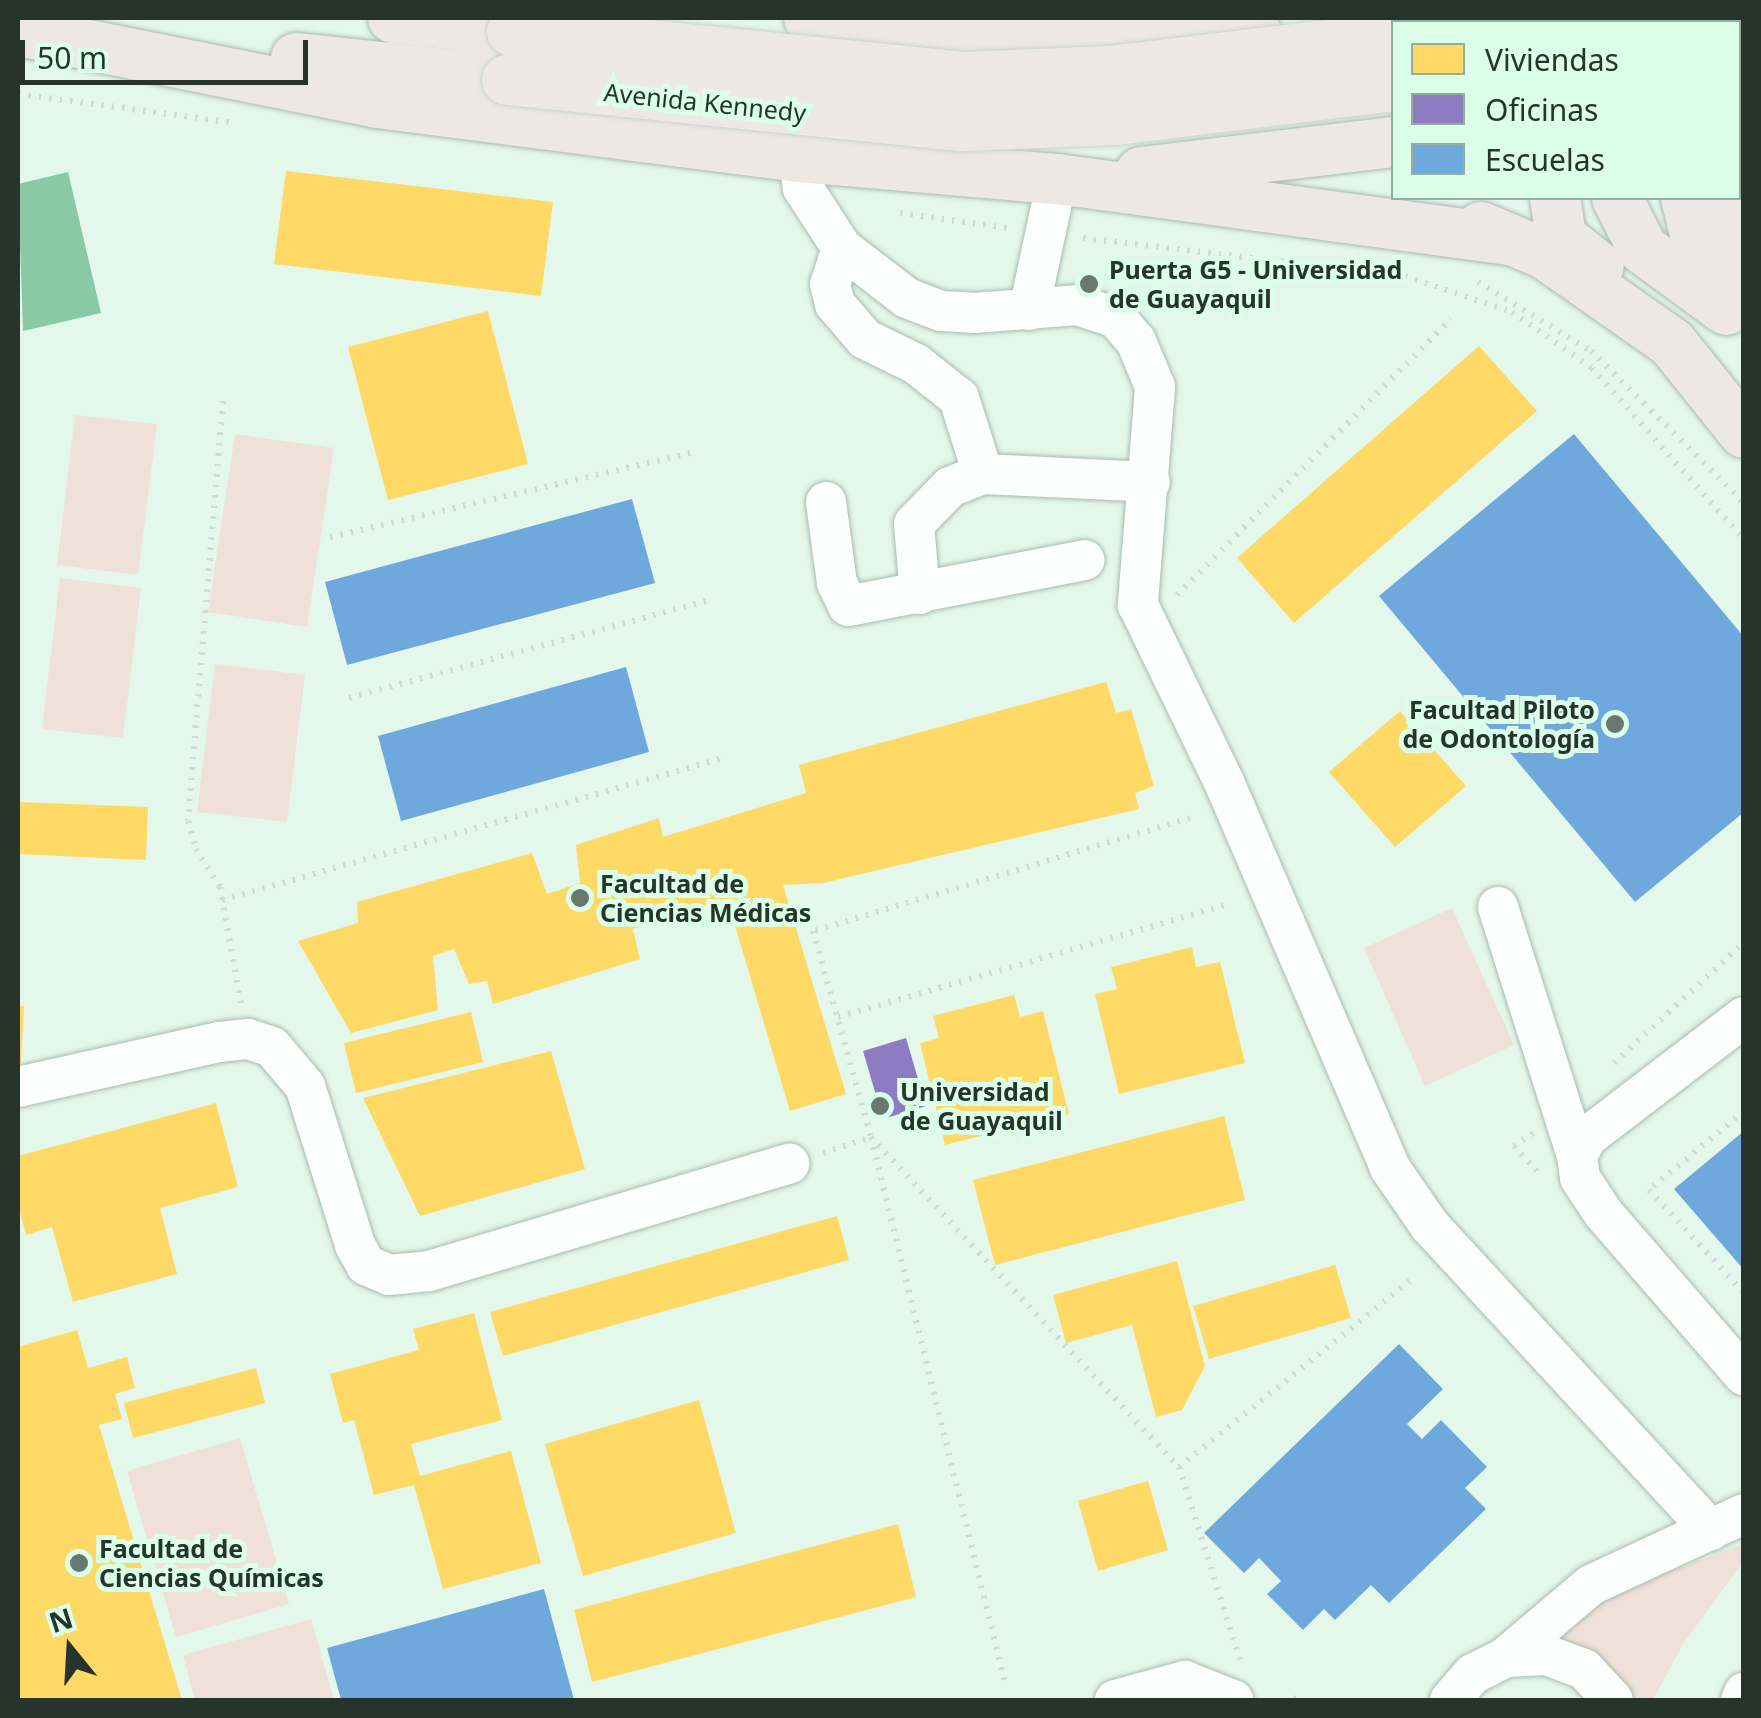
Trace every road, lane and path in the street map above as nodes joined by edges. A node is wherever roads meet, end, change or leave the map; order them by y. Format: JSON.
{"nodes":[{"id":1,"x":392,"y":18,"type":"edge"},
{"id":2,"x":809,"y":18,"type":"edge"},
{"id":3,"x":1058,"y":18,"type":"edge"},
{"id":4,"x":1194,"y":18,"type":"edge"},
{"id":5,"x":1358,"y":18,"type":"edge"},
{"id":6,"x":1187,"y":19,"type":"edge"},
{"id":7,"x":18,"y":30,"type":"edge"},
{"id":8,"x":959,"y":32,"type":"junction"},
{"id":9,"x":1391,"y":37,"type":"edge"},
{"id":10,"x":1391,"y":86,"type":"edge"},
{"id":11,"x":1391,"y":141,"type":"edge"},
{"id":12,"x":1391,"y":145,"type":"edge"},
{"id":13,"x":799,"y":157,"type":"junction"},
{"id":14,"x":1204,"y":166,"type":"junction"},
{"id":15,"x":1057,"y":180,"type":"junction"},
{"id":16,"x":1433,"y":200,"type":"edge"},
{"id":17,"x":1555,"y":200,"type":"edge"},
{"id":18,"x":1619,"y":200,"type":"edge"},
{"id":19,"x":1686,"y":200,"type":"edge"},
{"id":20,"x":1726,"y":200,"type":"edge"},
{"id":21,"x":1509,"y":240,"type":"junction"},
{"id":22,"x":842,"y":248,"type":"junction"},
{"id":23,"x":1461,"y":276,"type":"dead end"},
{"id":24,"x":1029,"y":310,"type":"junction"},
{"id":25,"x":1451,"y":319,"type":"dead end"},
{"id":26,"x":1737,"y":322,"type":"edge"},
{"id":27,"x":1672,"y":343,"type":"junction"},
{"id":28,"x":1592,"y":368,"type":"dead end"},
{"id":29,"x":223,"y":401,"type":"dead end"},
{"id":30,"x":1744,"y":433,"type":"edge"},
{"id":31,"x":695,"y":452,"type":"dead end"},
{"id":32,"x":983,"y":474,"type":"junction"},
{"id":33,"x":1150,"y":482,"type":"junction"},
{"id":34,"x":826,"y":502,"type":"dead end"},
{"id":35,"x":1744,"y":503,"type":"edge"},
{"id":36,"x":330,"y":537,"type":"dead end"},
{"id":37,"x":1744,"y":540,"type":"edge"},
{"id":38,"x":1085,"y":560,"type":"dead end"},
{"id":39,"x":920,"y":594,"type":"junction"},
{"id":40,"x":709,"y":600,"type":"dead end"},
{"id":41,"x":1171,"y":602,"type":"dead end"},
{"id":42,"x":349,"y":698,"type":"dead end"},
{"id":43,"x":727,"y":757,"type":"dead end"},
{"id":44,"x":1190,"y":818,"type":"dead end"},
{"id":45,"x":222,"y":900,"type":"junction"},
{"id":46,"x":1225,"y":905,"type":"dead end"},
{"id":47,"x":1498,"y":907,"type":"dead end"},
{"id":48,"x":1744,"y":942,"type":"edge"},
{"id":49,"x":838,"y":1017,"type":"junction"},
{"id":50,"x":1744,"y":1017,"type":"edge"},
{"id":51,"x":248,"y":1039,"type":"junction"},
{"id":52,"x":18,"y":1087,"type":"edge"},
{"id":53,"x":1568,"y":1110,"type":"junction"},
{"id":54,"x":1744,"y":1111,"type":"edge"},
{"id":55,"x":871,"y":1136,"type":"junction"},
{"id":56,"x":1578,"y":1156,"type":"junction"},
{"id":57,"x":789,"y":1164,"type":"joint"},
{"id":58,"x":1552,"y":1189,"type":"dead end"},
{"id":59,"x":1413,"y":1278,"type":"dead end"},
{"id":60,"x":1744,"y":1293,"type":"edge"},
{"id":61,"x":1744,"y":1375,"type":"edge"},
{"id":62,"x":1179,"y":1466,"type":"junction"},
{"id":63,"x":1727,"y":1522,"type":"edge"},
{"id":64,"x":1506,"y":1657,"type":"junction"},
{"id":65,"x":1005,"y":1684,"type":"dead end"},
{"id":66,"x":1239,"y":1689,"type":"edge"},
{"id":67,"x":1744,"y":1693,"type":"edge"},
{"id":68,"x":1115,"y":1700,"type":"edge"},
{"id":69,"x":1450,"y":1700,"type":"edge"},
{"id":70,"x":1613,"y":1700,"type":"edge"},
{"id":71,"x":1741,"y":1700,"type":"edge"}],
"edges":[{"from":1,"to":9,"type":"main road","name":"Avenida Kennedy","bridge":true},
{"from":2,"to":8,"type":"main road"},
{"from":3,"to":8,"type":"main road"},
{"from":4,"to":6,"type":"main road"},
{"from":5,"to":11,"type":"main road"},
{"from":6,"to":8,"type":"main road"},
{"from":6,"to":14,"type":"main road"},
{"from":7,"to":10,"type":"main road","name":"Avenida Kennedy","bridge":true},
{"from":7,"to":13,"type":"main road"},
{"from":12,"to":14,"type":"main road"},
{"from":13,"to":15,"type":"main road"},
{"from":13,"to":22,"type":"lane"},
{"from":14,"to":15,"type":"main road"},
{"from":15,"to":21,"type":"main road"},
{"from":15,"to":24,"type":"lane"},
{"from":16,"to":21,"type":"main road"},
{"from":17,"to":27,"type":"main road"},
{"from":18,"to":26,"type":"main road"},
{"from":19,"to":26,"type":"main road"},
{"from":20,"to":26,"type":"main road"},
{"from":21,"to":27,"type":"main road"},
{"from":22,"to":24,"type":"lane"},
{"from":22,"to":32,"type":"lane"},
{"from":23,"to":35,"type":"path"},
{"from":24,"to":33,"type":"lane"},
{"from":25,"to":41,"type":"path"},
{"from":27,"to":30,"type":"main road"},
{"from":28,"to":37,"type":"path"},
{"from":29,"to":45,"type":"path"},
{"from":31,"to":36,"type":"path"},
{"from":32,"to":33,"type":"lane"},
{"from":32,"to":39,"type":"lane"},
{"from":33,"to":63,"type":"lane"},
{"from":34,"to":39,"type":"lane"},
{"from":38,"to":39,"type":"lane"},
{"from":40,"to":42,"type":"path"},
{"from":43,"to":45,"type":"path"},
{"from":44,"to":49,"type":"path"},
{"from":45,"to":51,"type":"path"},
{"from":46,"to":49,"type":"path"},
{"from":47,"to":53,"type":"lane"},
{"from":48,"to":53,"type":"path"},
{"from":49,"to":55,"type":"path"},
{"from":50,"to":56,"type":"lane"},
{"from":51,"to":52,"type":"lane"},
{"from":51,"to":57,"type":"lane"},
{"from":53,"to":56,"type":"lane"},
{"from":53,"to":58,"type":"path"},
{"from":54,"to":60,"type":"path"},
{"from":55,"to":57,"type":"path"},
{"from":55,"to":62,"type":"path"},
{"from":55,"to":65,"type":"path"},
{"from":56,"to":61,"type":"lane"},
{"from":59,"to":62,"type":"path"},
{"from":62,"to":66,"type":"path"},
{"from":63,"to":64,"type":"lane"},
{"from":64,"to":69,"type":"lane"},
{"from":64,"to":70,"type":"lane"},
{"from":66,"to":68,"type":"lane"},
{"from":67,"to":71,"type":"lane"}]}
